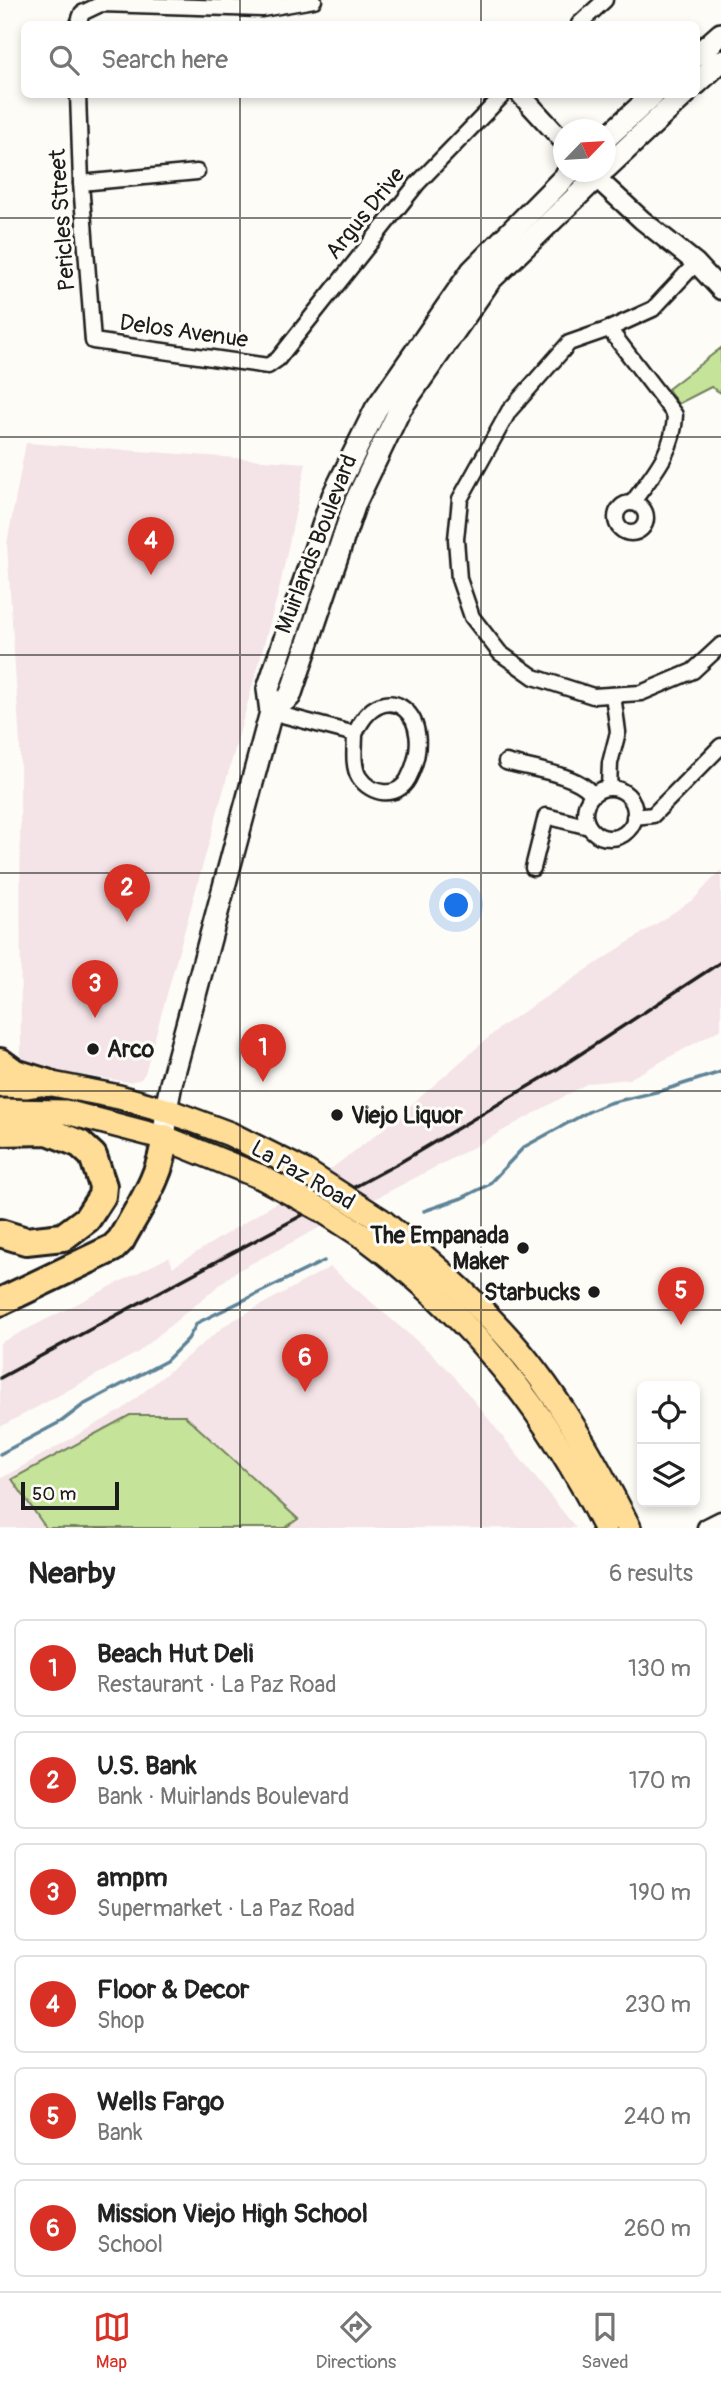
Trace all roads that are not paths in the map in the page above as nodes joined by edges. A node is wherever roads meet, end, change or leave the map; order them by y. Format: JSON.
{"nodes":[{"id":1,"x":314,"y":0,"type":"edge"},
{"id":2,"x":605,"y":0,"type":"edge"},
{"id":3,"x":80,"y":19,"type":"edge"},
{"id":4,"x":582,"y":21,"type":"edge"},
{"id":5,"x":721,"y":34,"type":"edge"},
{"id":6,"x":700,"y":52,"type":"edge"},
{"id":7,"x":721,"y":61,"type":"edge"},
{"id":8,"x":700,"y":79,"type":"edge"},
{"id":9,"x":78,"y":98,"type":"edge"},
{"id":10,"x":501,"y":98,"type":"edge"},
{"id":11,"x":524,"y":98,"type":"edge"},
{"id":12,"x":650,"y":98,"type":"edge"},
{"id":13,"x":681,"y":98,"type":"edge"},
{"id":14,"x":616,"y":129,"type":"edge"},
{"id":15,"x":553,"y":130,"type":"edge"},
{"id":16,"x":616,"y":156,"type":"edge"},
{"id":17,"x":197,"y":172,"type":"dead end"},
{"id":18,"x":560,"y":182,"type":"edge"},
{"id":19,"x":588,"y":182,"type":"edge"},
{"id":20,"x":607,"y":182,"type":"edge"},
{"id":21,"x":81,"y":183,"type":"junction"},
{"id":22,"x":695,"y":263,"type":"junction"},
{"id":23,"x":721,"y":290,"type":"edge"},
{"id":24,"x":609,"y":329,"type":"junction"},
{"id":25,"x":93,"y":341,"type":"joint"},
{"id":26,"x":268,"y":366,"type":"joint"},
{"id":27,"x":632,"y":503,"type":"dead end"},
{"id":28,"x":721,"y":645,"type":"edge"},
{"id":29,"x":613,"y":695,"type":"junction"},
{"id":30,"x":271,"y":712,"type":"junction"},
{"id":31,"x":355,"y":734,"type":"junction"},
{"id":32,"x":721,"y":746,"type":"edge"},
{"id":33,"x":506,"y":762,"type":"dead end"},
{"id":34,"x":610,"y":787,"type":"junction"},
{"id":35,"x":592,"y":794,"type":"junction"},
{"id":36,"x":635,"y":817,"type":"junction"},
{"id":37,"x":589,"y":827,"type":"junction"},
{"id":38,"x":533,"y":868,"type":"dead end"},
{"id":39,"x":0,"y":1062,"type":"edge"},
{"id":40,"x":47,"y":1083,"type":"junction"},
{"id":41,"x":0,"y":1085,"type":"edge"},
{"id":42,"x":166,"y":1110,"type":"junction"},
{"id":43,"x":0,"y":1111,"type":"edge"},
{"id":44,"x":0,"y":1132,"type":"edge"},
{"id":45,"x":165,"y":1138,"type":"junction"},
{"id":46,"x":0,"y":1233,"type":"edge"},
{"id":47,"x":0,"y":1302,"type":"edge"},
{"id":48,"x":721,"y":1521,"type":"edge"},
{"id":49,"x":606,"y":1528,"type":"edge"},
{"id":50,"x":629,"y":1528,"type":"edge"},
{"id":51,"x":707,"y":1528,"type":"edge"}],
"edges":[{"from":1,"to":3,"type":"street"},
{"from":2,"to":4,"type":"street"},
{"from":5,"to":6,"type":"main road"},
{"from":7,"to":8,"type":"main road"},
{"from":9,"to":21,"type":"street","name":"Pericles Street"},
{"from":10,"to":26,"type":"street","name":"Argus Drive"},
{"from":11,"to":15,"type":"street"},
{"from":12,"to":14,"type":"main road"},
{"from":13,"to":16,"type":"main road","name":"Muirlands Boulevard"},
{"from":17,"to":21,"type":"street"},
{"from":18,"to":30,"type":"main road","name":"Muirlands Boulevard"},
{"from":19,"to":30,"type":"main road","name":"Muirlands Boulevard"},
{"from":20,"to":22,"type":"street"},
{"from":21,"to":25,"type":"street","name":"Pericles Street"},
{"from":22,"to":23,"type":"street"},
{"from":22,"to":24,"type":"street"},
{"from":24,"to":27,"type":"street"},
{"from":24,"to":29,"type":"street"},
{"from":25,"to":26,"type":"street","name":"Delos Avenue"},
{"from":28,"to":29,"type":"street"},
{"from":29,"to":34,"type":"street"},
{"from":30,"to":31,"type":"street"},
{"from":30,"to":42,"type":"main road","name":"Muirlands Boulevard"},
{"from":31,"to":31,"type":"street"},
{"from":32,"to":36,"type":"street"},
{"from":33,"to":35,"type":"street"},
{"from":34,"to":35,"type":"street"},
{"from":34,"to":36,"type":"street"},
{"from":35,"to":37,"type":"street"},
{"from":36,"to":37,"type":"street"},
{"from":37,"to":38,"type":"street"},
{"from":39,"to":40,"type":"highway"},
{"from":40,"to":41,"type":"main road","name":"La Paz Road"},
{"from":40,"to":42,"type":"main road","name":"La Paz Road"},
{"from":42,"to":45,"type":"main road","name":"Muirlands Boulevard"},
{"from":42,"to":50,"type":"main road","name":"La Paz Road","bridge":true},
{"from":43,"to":45,"type":"main road","name":"La Paz Road"},
{"from":44,"to":46,"type":"highway"},
{"from":45,"to":47,"type":"highway"},
{"from":45,"to":49,"type":"main road","name":"La Paz Road","bridge":true},
{"from":48,"to":51,"type":"street"}]}
